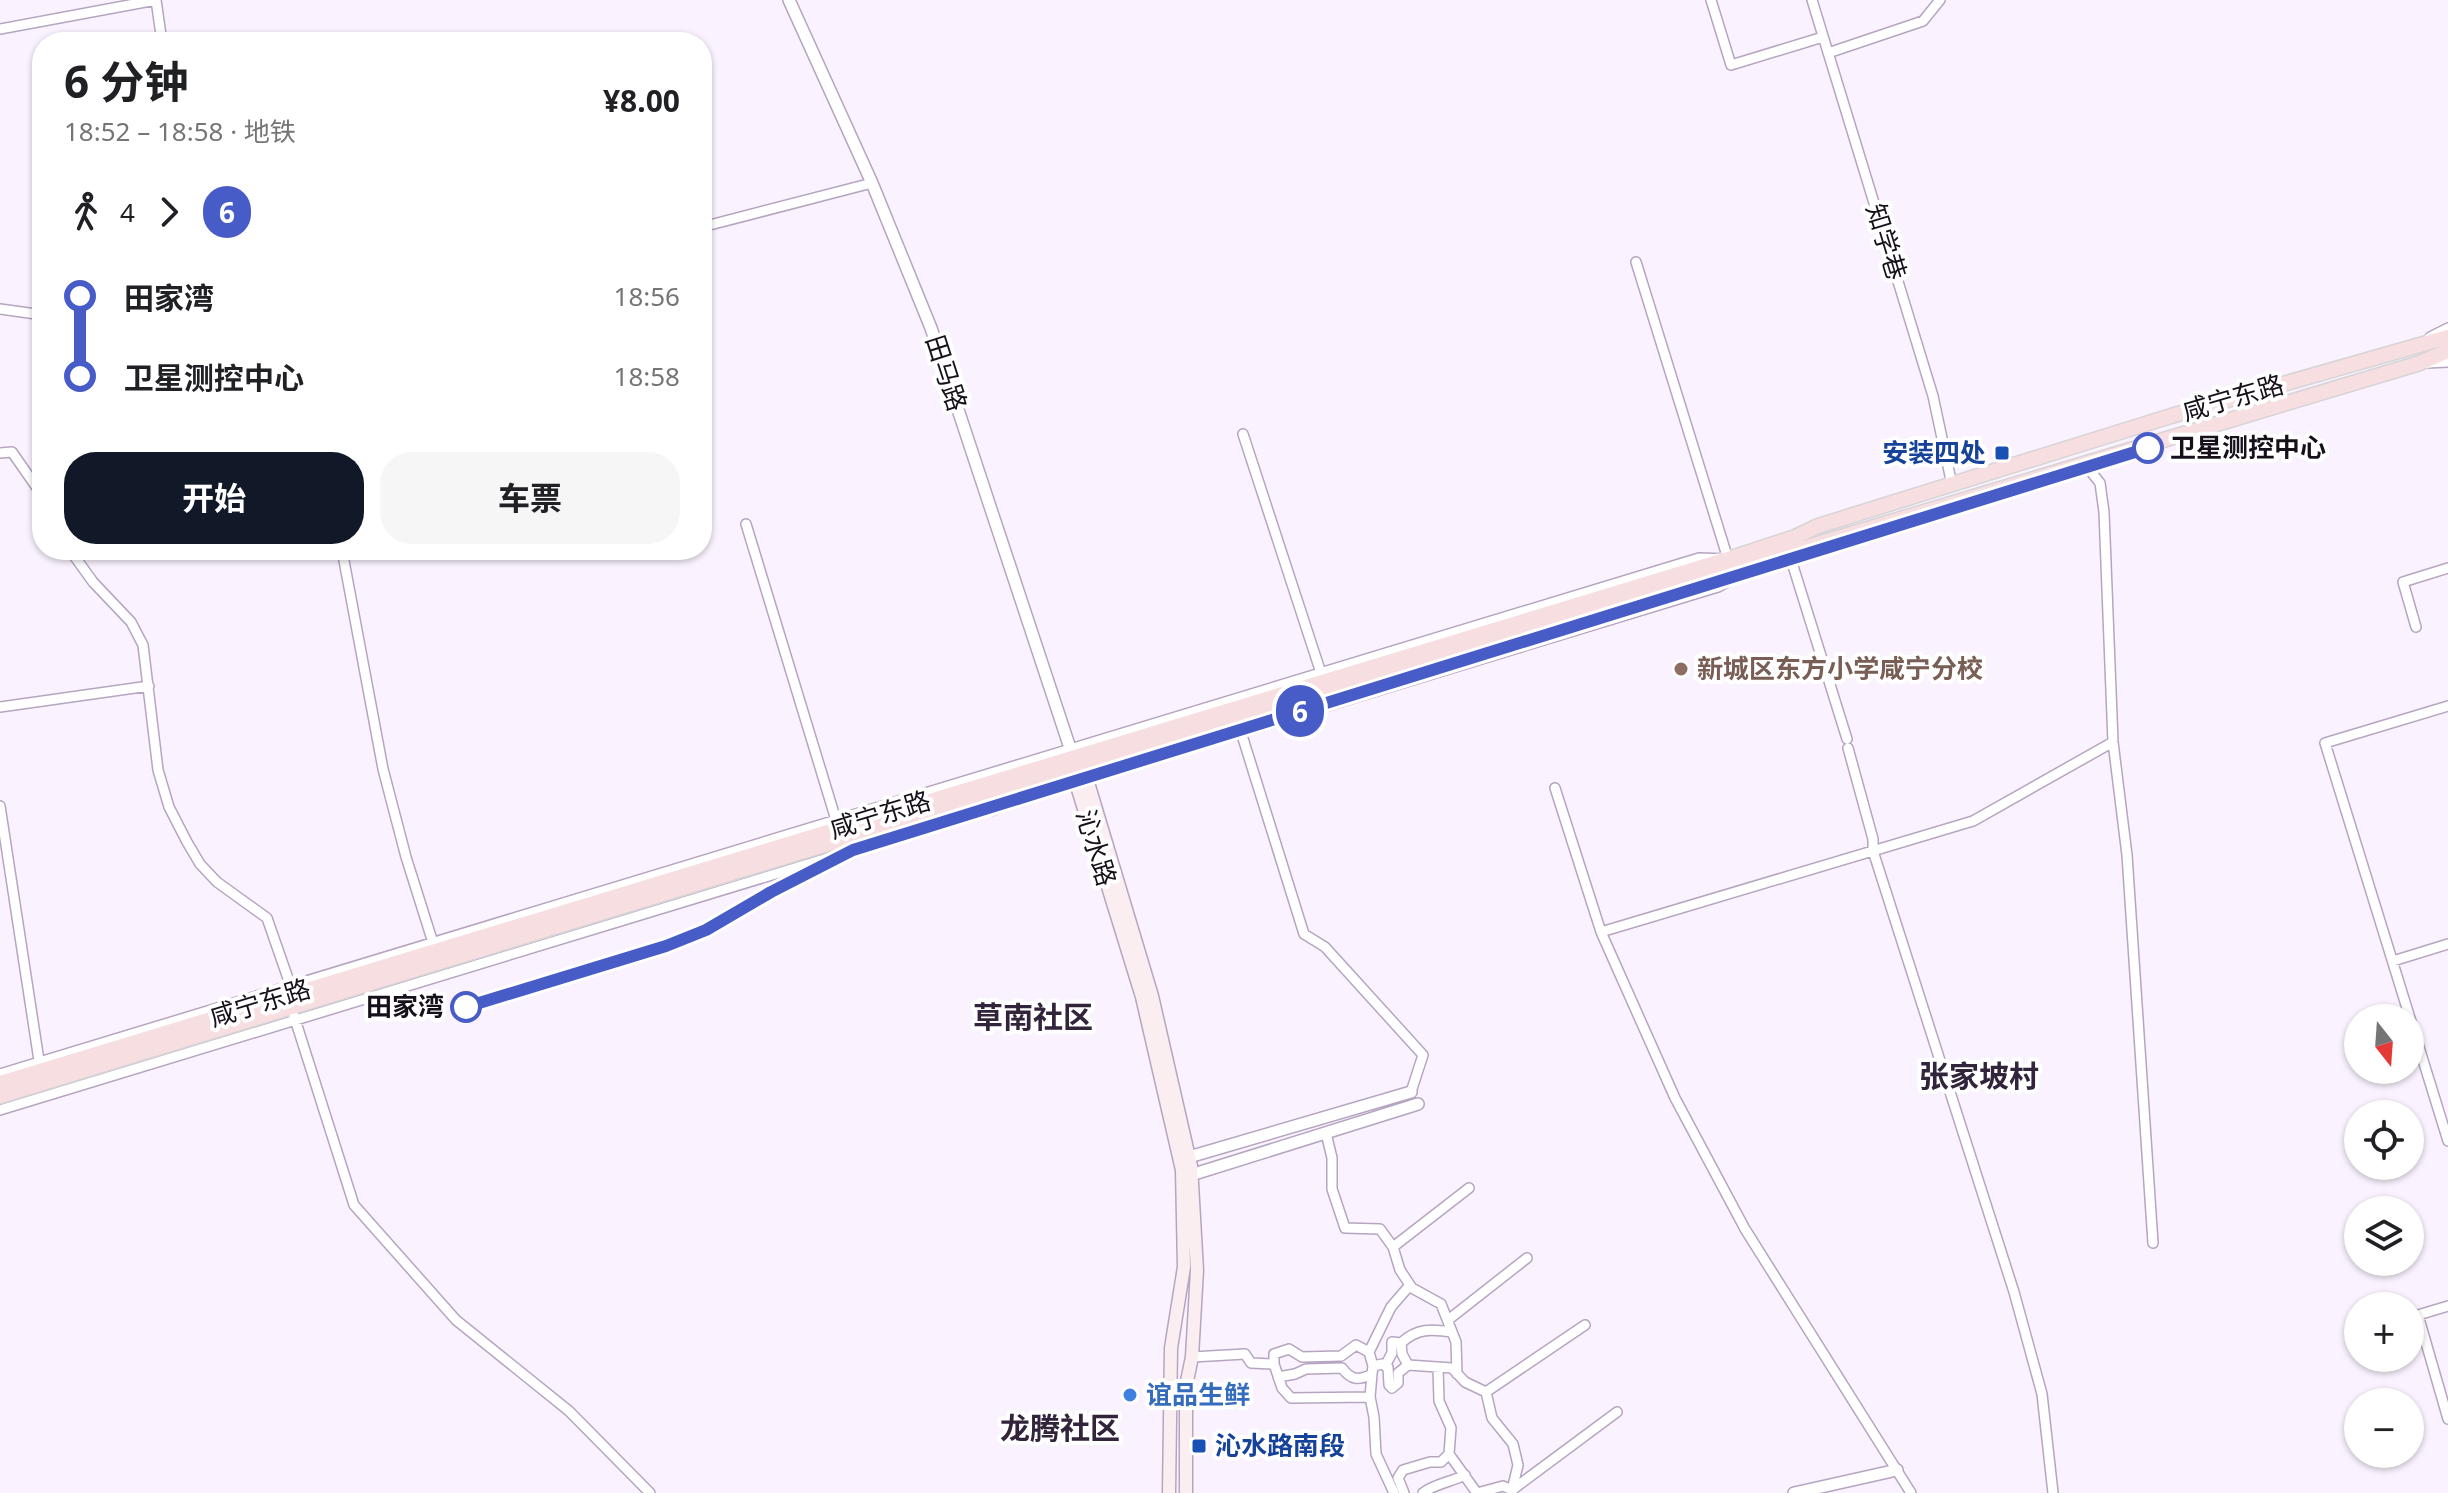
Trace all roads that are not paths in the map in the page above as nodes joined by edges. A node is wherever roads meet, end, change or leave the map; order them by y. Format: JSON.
{"nodes":[{"id":1,"x":156,"y":0,"type":"edge"},
{"id":2,"x":789,"y":0,"type":"edge"},
{"id":3,"x":1711,"y":0,"type":"edge"},
{"id":4,"x":1812,"y":0,"type":"edge"},
{"id":5,"x":1940,"y":0,"type":"edge"},
{"id":6,"x":0,"y":29,"type":"edge"},
{"id":7,"x":161,"y":32,"type":"edge"},
{"id":8,"x":1823,"y":37,"type":"junction"},
{"id":9,"x":1828,"y":53,"type":"junction"},
{"id":10,"x":872,"y":183,"type":"junction"},
{"id":11,"x":712,"y":224,"type":"edge"},
{"id":12,"x":1636,"y":262,"type":"dead end"},
{"id":13,"x":0,"y":309,"type":"edge"},
{"id":14,"x":32,"y":313,"type":"edge"},
{"id":15,"x":2448,"y":328,"type":"edge"},
{"id":16,"x":2448,"y":337,"type":"edge"},
{"id":17,"x":2415,"y":345,"type":"junction"},
{"id":18,"x":2448,"y":351,"type":"edge"},
{"id":19,"x":2448,"y":362,"type":"edge"},
{"id":20,"x":2420,"y":363,"type":"junction"},
{"id":21,"x":1243,"y":434,"type":"dead end"},
{"id":22,"x":0,"y":453,"type":"edge"},
{"id":23,"x":2084,"y":463,"type":"junction"},
{"id":24,"x":32,"y":481,"type":"edge"},
{"id":25,"x":1952,"y":485,"type":"junction"},
{"id":26,"x":746,"y":524,"type":"dead end"},
{"id":27,"x":1789,"y":553,"type":"junction"},
{"id":28,"x":1728,"y":559,"type":"junction"},
{"id":29,"x":77,"y":560,"type":"edge"},
{"id":30,"x":344,"y":560,"type":"edge"},
{"id":31,"x":1767,"y":560,"type":"junction"},
{"id":32,"x":2448,"y":568,"type":"edge"},
{"id":33,"x":2416,"y":627,"type":"dead end"},
{"id":34,"x":1321,"y":673,"type":"junction"},
{"id":35,"x":149,"y":686,"type":"junction"},
{"id":36,"x":2448,"y":706,"type":"edge"},
{"id":37,"x":0,"y":707,"type":"edge"},
{"id":38,"x":1241,"y":732,"type":"junction"},
{"id":39,"x":2113,"y":742,"type":"junction"},
{"id":40,"x":1077,"y":767,"type":"junction"},
{"id":41,"x":1555,"y":788,"type":"dead end"},
{"id":42,"x":960,"y":803,"type":"junction"},
{"id":43,"x":0,"y":806,"type":"edge"},
{"id":44,"x":993,"y":808,"type":"junction"},
{"id":45,"x":836,"y":820,"type":"junction"},
{"id":46,"x":1873,"y":851,"type":"junction"},
{"id":47,"x":1601,"y":932,"type":"junction"},
{"id":48,"x":2448,"y":944,"type":"edge"},
{"id":49,"x":434,"y":946,"type":"junction"},
{"id":50,"x":2393,"y":961,"type":"junction"},
{"id":51,"x":293,"y":1002,"type":"junction"},
{"id":52,"x":40,"y":1066,"type":"junction"},
{"id":53,"x":0,"y":1074,"type":"edge"},
{"id":54,"x":0,"y":1083,"type":"edge"},
{"id":55,"x":1411,"y":1092,"type":"joint"},
{"id":56,"x":0,"y":1096,"type":"edge"},
{"id":57,"x":1418,"y":1104,"type":"dead end"},
{"id":58,"x":0,"y":1110,"type":"edge"},
{"id":59,"x":1321,"y":1118,"type":"junction"},
{"id":60,"x":2446,"y":1127,"type":"edge"},
{"id":61,"x":1326,"y":1133,"type":"junction"},
{"id":62,"x":2448,"y":1141,"type":"edge"},
{"id":63,"x":1189,"y":1157,"type":"junction"},
{"id":64,"x":1191,"y":1175,"type":"junction"},
{"id":65,"x":1469,"y":1188,"type":"dead end"},
{"id":66,"x":2153,"y":1243,"type":"dead end"},
{"id":67,"x":1393,"y":1247,"type":"junction"},
{"id":68,"x":1527,"y":1258,"type":"dead end"},
{"id":69,"x":1410,"y":1285,"type":"junction"},
{"id":70,"x":2448,"y":1306,"type":"edge"},
{"id":71,"x":1448,"y":1320,"type":"junction"},
{"id":72,"x":1585,"y":1325,"type":"dead end"},
{"id":73,"x":1452,"y":1332,"type":"junction"},
{"id":74,"x":1401,"y":1343,"type":"junction"},
{"id":75,"x":1369,"y":1352,"type":"junction"},
{"id":76,"x":1341,"y":1356,"type":"junction"},
{"id":77,"x":1192,"y":1357,"type":"junction"},
{"id":78,"x":1274,"y":1364,"type":"junction"},
{"id":79,"x":1408,"y":1365,"type":"junction"},
{"id":80,"x":1385,"y":1366,"type":"junction"},
{"id":81,"x":1342,"y":1368,"type":"junction"},
{"id":82,"x":1438,"y":1368,"type":"junction"},
{"id":83,"x":1372,"y":1370,"type":"junction"},
{"id":84,"x":1457,"y":1374,"type":"junction"},
{"id":85,"x":1278,"y":1377,"type":"junction"},
{"id":86,"x":1486,"y":1392,"type":"junction"},
{"id":87,"x":1370,"y":1397,"type":"junction"},
{"id":88,"x":1617,"y":1412,"type":"dead end"},
{"id":89,"x":2448,"y":1419,"type":"edge"},
{"id":90,"x":1449,"y":1454,"type":"junction"},
{"id":91,"x":1893,"y":1472,"type":"junction"},
{"id":92,"x":1465,"y":1475,"type":"junction"},
{"id":93,"x":1512,"y":1492,"type":"edge"},
{"id":94,"x":650,"y":1493,"type":"edge"},
{"id":95,"x":1169,"y":1493,"type":"edge"},
{"id":96,"x":1186,"y":1493,"type":"edge"},
{"id":97,"x":1394,"y":1493,"type":"edge"},
{"id":98,"x":1404,"y":1493,"type":"edge"},
{"id":99,"x":1423,"y":1493,"type":"edge"},
{"id":100,"x":1477,"y":1493,"type":"edge"},
{"id":101,"x":1794,"y":1493,"type":"edge"},
{"id":102,"x":1911,"y":1493,"type":"edge"},
{"id":103,"x":2053,"y":1493,"type":"edge"}],
"edges":[{"from":1,"to":6,"type":"street"},
{"from":1,"to":7,"type":"street"},
{"from":2,"to":10,"type":"street","name":"田马路"},
{"from":3,"to":8,"type":"street"},
{"from":4,"to":8,"type":"street","name":"知学巷"},
{"from":5,"to":9,"type":"street"},
{"from":8,"to":9,"type":"street","name":"知学巷"},
{"from":9,"to":25,"type":"street","name":"知学巷"},
{"from":10,"to":11,"type":"street"},
{"from":10,"to":40,"type":"street","name":"田马路"},
{"from":12,"to":28,"type":"street"},
{"from":13,"to":14,"type":"street"},
{"from":15,"to":17,"type":"street"},
{"from":16,"to":17,"type":"main road","name":"咸宁东路"},
{"from":17,"to":25,"type":"main road","name":"咸宁东路"},
{"from":18,"to":20,"type":"main road","name":"咸宁东路"},
{"from":19,"to":20,"type":"street"},
{"from":20,"to":23,"type":"main road","name":"咸宁东路"},
{"from":21,"to":34,"type":"street"},
{"from":22,"to":24,"type":"street"},
{"from":23,"to":27,"type":"main road","name":"咸宁东路"},
{"from":23,"to":39,"type":"street"},
{"from":25,"to":28,"type":"main road","name":"咸宁东路"},
{"from":26,"to":45,"type":"street"},
{"from":27,"to":31,"type":"main road","name":"咸宁东路"},
{"from":27,"to":46,"type":"street"},
{"from":28,"to":34,"type":"street"},
{"from":28,"to":40,"type":"main road","name":"咸宁东路"},
{"from":29,"to":35,"type":"street"},
{"from":30,"to":49,"type":"street"},
{"from":31,"to":38,"type":"street"},
{"from":31,"to":40,"type":"main road","name":"咸宁东路"},
{"from":32,"to":33,"type":"street"},
{"from":34,"to":40,"type":"street"},
{"from":35,"to":37,"type":"street"},
{"from":35,"to":51,"type":"street"},
{"from":36,"to":50,"type":"street"},
{"from":38,"to":40,"type":"street"},
{"from":38,"to":55,"type":"street"},
{"from":39,"to":46,"type":"street"},
{"from":39,"to":66,"type":"street"},
{"from":40,"to":42,"type":"main road","name":"咸宁东路"},
{"from":40,"to":44,"type":"street"},
{"from":40,"to":45,"type":"street"},
{"from":40,"to":49,"type":"main road","name":"咸宁东路"},
{"from":40,"to":63,"type":"main road","name":"沁水路"},
{"from":40,"to":95,"type":"main road","name":"沁水路"},
{"from":41,"to":47,"type":"street"},
{"from":42,"to":44,"type":"main road"},
{"from":42,"to":51,"type":"main road","name":"咸宁东路"},
{"from":43,"to":52,"type":"street"},
{"from":44,"to":51,"type":"street"},
{"from":45,"to":49,"type":"street"},
{"from":46,"to":47,"type":"street"},
{"from":46,"to":103,"type":"street"},
{"from":47,"to":91,"type":"street"},
{"from":48,"to":50,"type":"street"},
{"from":49,"to":51,"type":"main road","name":"咸宁东路"},
{"from":50,"to":60,"type":"street"},
{"from":51,"to":52,"type":"main road","name":"咸宁东路"},
{"from":51,"to":56,"type":"main road","name":"咸宁东路"},
{"from":51,"to":58,"type":"street"},
{"from":51,"to":94,"type":"street"},
{"from":52,"to":53,"type":"street"},
{"from":52,"to":54,"type":"main road","name":"咸宁东路"},
{"from":55,"to":59,"type":"street"},
{"from":57,"to":61,"type":"street"},
{"from":59,"to":61,"type":"street"},
{"from":59,"to":63,"type":"street"},
{"from":60,"to":62,"type":"street"},
{"from":61,"to":64,"type":"street"},
{"from":61,"to":67,"type":"street"},
{"from":63,"to":64,"type":"main road","name":"沁水路"},
{"from":64,"to":77,"type":"main road","name":"沁水路"},
{"from":65,"to":67,"type":"street"},
{"from":67,"to":69,"type":"street"},
{"from":68,"to":71,"type":"street"},
{"from":69,"to":71,"type":"street"},
{"from":69,"to":75,"type":"street"},
{"from":70,"to":89,"type":"street"},
{"from":71,"to":73,"type":"street"},
{"from":72,"to":86,"type":"street"},
{"from":73,"to":74,"type":"street"},
{"from":73,"to":84,"type":"street"},
{"from":74,"to":79,"type":"street"},
{"from":74,"to":80,"type":"street"},
{"from":75,"to":76,"type":"street"},
{"from":75,"to":83,"type":"street"},
{"from":76,"to":78,"type":"street"},
{"from":76,"to":81,"type":"street"},
{"from":77,"to":78,"type":"street"},
{"from":77,"to":96,"type":"main road","name":"沁水路"},
{"from":78,"to":85,"type":"street"},
{"from":79,"to":80,"type":"street"},
{"from":79,"to":82,"type":"street"},
{"from":80,"to":83,"type":"street"},
{"from":81,"to":83,"type":"street"},
{"from":81,"to":85,"type":"street"},
{"from":82,"to":84,"type":"street"},
{"from":82,"to":90,"type":"street"},
{"from":83,"to":87,"type":"street"},
{"from":84,"to":86,"type":"street"},
{"from":85,"to":87,"type":"street"},
{"from":86,"to":93,"type":"street"},
{"from":87,"to":97,"type":"street"},
{"from":88,"to":93,"type":"street"},
{"from":90,"to":92,"type":"street"},
{"from":90,"to":98,"type":"street"},
{"from":91,"to":101,"type":"street"},
{"from":91,"to":102,"type":"street"},
{"from":92,"to":99,"type":"street"},
{"from":92,"to":100,"type":"street"},
{"from":93,"to":100,"type":"street"}]}
